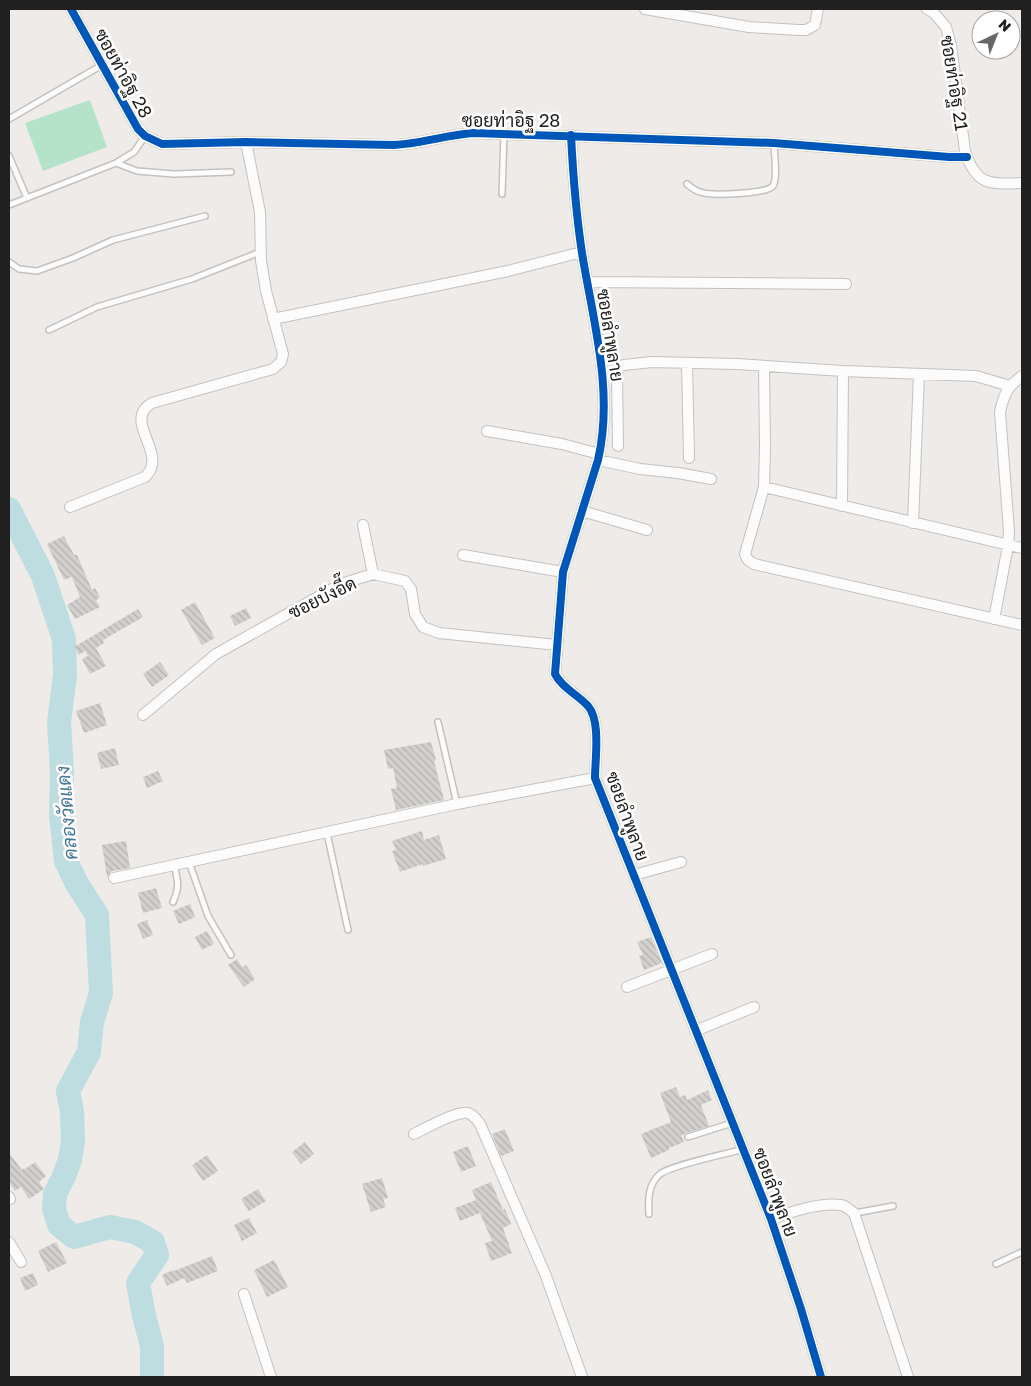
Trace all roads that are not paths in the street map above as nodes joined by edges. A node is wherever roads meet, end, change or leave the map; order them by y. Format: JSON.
{"nodes":[{"id":1,"x":71,"y":9,"type":"edge"},
{"id":2,"x":645,"y":9,"type":"edge"},
{"id":3,"x":818,"y":9,"type":"edge"},
{"id":4,"x":934,"y":10,"type":"edge"},
{"id":5,"x":102,"y":65,"type":"junction"},
{"id":6,"x":9,"y":119,"type":"edge"},
{"id":7,"x":504,"y":133,"type":"junction"},
{"id":8,"x":571,"y":135,"type":"junction"},
{"id":9,"x":144,"y":136,"type":"junction"},
{"id":10,"x":246,"y":142,"type":"junction"},
{"id":11,"x":774,"y":143,"type":"junction"},
{"id":12,"x":9,"y":156,"type":"edge"},
{"id":13,"x":967,"y":157,"type":"junction"},
{"id":14,"x":116,"y":163,"type":"junction"},
{"id":15,"x":232,"y":172,"type":"dead end"},
{"id":16,"x":1022,"y":183,"type":"edge"},
{"id":17,"x":687,"y":184,"type":"dead end"},
{"id":18,"x":502,"y":194,"type":"dead end"},
{"id":19,"x":27,"y":198,"type":"junction"},
{"id":20,"x":9,"y":205,"type":"edge"},
{"id":21,"x":205,"y":216,"type":"dead end"},
{"id":22,"x":260,"y":252,"type":"junction"},
{"id":23,"x":582,"y":252,"type":"junction"},
{"id":24,"x":9,"y":262,"type":"edge"},
{"id":25,"x":587,"y":282,"type":"junction"},
{"id":26,"x":846,"y":284,"type":"dead end"},
{"id":27,"x":273,"y":319,"type":"junction"},
{"id":28,"x":49,"y":330,"type":"dead end"},
{"id":29,"x":687,"y":363,"type":"junction"},
{"id":30,"x":764,"y":366,"type":"junction"},
{"id":31,"x":843,"y":371,"type":"junction"},
{"id":32,"x":919,"y":374,"type":"junction"},
{"id":33,"x":1022,"y":376,"type":"edge"},
{"id":34,"x":1010,"y":386,"type":"junction"},
{"id":35,"x":487,"y":431,"type":"dead end"},
{"id":36,"x":618,"y":446,"type":"dead end"},
{"id":37,"x":598,"y":457,"type":"junction"},
{"id":38,"x":689,"y":458,"type":"dead end"},
{"id":39,"x":711,"y":479,"type":"dead end"},
{"id":40,"x":764,"y":487,"type":"junction"},
{"id":41,"x":842,"y":506,"type":"junction"},
{"id":42,"x":70,"y":507,"type":"dead end"},
{"id":43,"x":582,"y":511,"type":"junction"},
{"id":44,"x":913,"y":523,"type":"junction"},
{"id":45,"x":363,"y":526,"type":"dead end"},
{"id":46,"x":647,"y":530,"type":"dead end"},
{"id":47,"x":1008,"y":546,"type":"junction"},
{"id":48,"x":1022,"y":548,"type":"edge"},
{"id":49,"x":463,"y":555,"type":"dead end"},
{"id":50,"x":563,"y":572,"type":"junction"},
{"id":51,"x":374,"y":574,"type":"junction"},
{"id":52,"x":994,"y":619,"type":"junction"},
{"id":53,"x":1022,"y":625,"type":"edge"},
{"id":54,"x":557,"y":645,"type":"junction"},
{"id":55,"x":143,"y":715,"type":"dead end"},
{"id":56,"x":438,"y":722,"type":"dead end"},
{"id":57,"x":595,"y":778,"type":"junction"},
{"id":58,"x":457,"y":804,"type":"junction"},
{"id":59,"x":327,"y":832,"type":"junction"},
{"id":60,"x":189,"y":862,"type":"junction"},
{"id":61,"x":681,"y":862,"type":"dead end"},
{"id":62,"x":174,"y":865,"type":"junction"},
{"id":63,"x":634,"y":875,"type":"junction"},
{"id":64,"x":114,"y":878,"type":"dead end"},
{"id":65,"x":173,"y":902,"type":"dead end"},
{"id":66,"x":348,"y":930,"type":"dead end"},
{"id":67,"x":712,"y":954,"type":"dead end"},
{"id":68,"x":232,"y":955,"type":"dead end"},
{"id":69,"x":672,"y":971,"type":"junction"},
{"id":70,"x":627,"y":987,"type":"dead end"},
{"id":71,"x":754,"y":1007,"type":"dead end"},
{"id":72,"x":695,"y":1031,"type":"junction"},
{"id":73,"x":733,"y":1122,"type":"junction"},
{"id":74,"x":414,"y":1134,"type":"dead end"},
{"id":75,"x":688,"y":1137,"type":"dead end"},
{"id":76,"x":744,"y":1149,"type":"junction"},
{"id":77,"x":892,"y":1206,"type":"dead end"},
{"id":78,"x":649,"y":1214,"type":"dead end"},
{"id":79,"x":854,"y":1214,"type":"junction"},
{"id":80,"x":771,"y":1219,"type":"junction"},
{"id":81,"x":9,"y":1242,"type":"edge"},
{"id":82,"x":1022,"y":1252,"type":"edge"},
{"id":83,"x":21,"y":1262,"type":"dead end"},
{"id":84,"x":996,"y":1264,"type":"dead end"},
{"id":85,"x":244,"y":1294,"type":"dead end"},
{"id":86,"x":271,"y":1377,"type":"edge"},
{"id":87,"x":582,"y":1377,"type":"edge"},
{"id":88,"x":821,"y":1377,"type":"edge"},
{"id":89,"x":908,"y":1377,"type":"edge"}],
"edges":[{"from":1,"to":5,"type":"street","name":"ซอยท่าอิฐ 28"},
{"from":2,"to":3,"type":"street"},
{"from":4,"to":13,"type":"street","name":"ซอยท่าอิฐ 21"},
{"from":5,"to":6,"type":"lane"},
{"from":5,"to":9,"type":"street","name":"ซอยท่าอิฐ 28"},
{"from":7,"to":8,"type":"street","name":"ซอยท่าอิฐ 28"},
{"from":7,"to":10,"type":"street","name":"ซอยท่าอิฐ 28"},
{"from":7,"to":18,"type":"lane"},
{"from":8,"to":11,"type":"street","name":"ซอยท่าอิฐ 28"},
{"from":8,"to":23,"type":"street","name":"ซอยลำพูลาย"},
{"from":9,"to":10,"type":"street","name":"ซอยท่าอิฐ 28"},
{"from":9,"to":14,"type":"lane"},
{"from":10,"to":22,"type":"street"},
{"from":11,"to":13,"type":"street","name":"ซอยท่าอิฐ 28"},
{"from":11,"to":17,"type":"lane"},
{"from":12,"to":19,"type":"lane"},
{"from":13,"to":16,"type":"street","name":"ซอยท่าอิฐ 21"},
{"from":14,"to":15,"type":"lane"},
{"from":14,"to":19,"type":"lane"},
{"from":19,"to":20,"type":"lane"},
{"from":21,"to":24,"type":"lane"},
{"from":22,"to":27,"type":"street"},
{"from":22,"to":28,"type":"lane"},
{"from":23,"to":25,"type":"street","name":"ซอยลำพูลาย"},
{"from":23,"to":27,"type":"street"},
{"from":25,"to":26,"type":"street"},
{"from":25,"to":37,"type":"street","name":"ซอยลำพูลาย"},
{"from":27,"to":42,"type":"street"},
{"from":29,"to":30,"type":"street"},
{"from":29,"to":36,"type":"street"},
{"from":29,"to":38,"type":"street"},
{"from":30,"to":31,"type":"street"},
{"from":30,"to":40,"type":"street"},
{"from":31,"to":32,"type":"street"},
{"from":31,"to":41,"type":"street"},
{"from":32,"to":34,"type":"street"},
{"from":32,"to":44,"type":"street"},
{"from":33,"to":34,"type":"street"},
{"from":34,"to":47,"type":"street"},
{"from":35,"to":37,"type":"street"},
{"from":37,"to":39,"type":"street"},
{"from":37,"to":43,"type":"street","name":"ซอยลำพูลาย"},
{"from":40,"to":41,"type":"street"},
{"from":40,"to":52,"type":"street"},
{"from":41,"to":44,"type":"street"},
{"from":43,"to":46,"type":"street"},
{"from":43,"to":50,"type":"street","name":"ซอยลำพูลาย"},
{"from":44,"to":47,"type":"street"},
{"from":45,"to":51,"type":"street"},
{"from":47,"to":48,"type":"street"},
{"from":47,"to":52,"type":"street"},
{"from":49,"to":50,"type":"street"},
{"from":50,"to":54,"type":"street","name":"ซอยลำพูลาย"},
{"from":51,"to":54,"type":"street","name":"ซอยบังอี๊ด"},
{"from":51,"to":55,"type":"street","name":"ซอยบังอี๊ด"},
{"from":52,"to":53,"type":"street"},
{"from":54,"to":57,"type":"street","name":"ซอยลำพูลาย"},
{"from":56,"to":58,"type":"lane"},
{"from":57,"to":58,"type":"street"},
{"from":57,"to":63,"type":"street","name":"ซอยลำพูลาย"},
{"from":58,"to":59,"type":"street"},
{"from":59,"to":60,"type":"street"},
{"from":59,"to":66,"type":"lane"},
{"from":60,"to":62,"type":"street"},
{"from":60,"to":68,"type":"lane"},
{"from":61,"to":63,"type":"street"},
{"from":62,"to":64,"type":"street"},
{"from":62,"to":65,"type":"lane"},
{"from":63,"to":69,"type":"street","name":"ซอยลำพูลาย"},
{"from":67,"to":69,"type":"street"},
{"from":69,"to":70,"type":"street"},
{"from":69,"to":72,"type":"street","name":"ซอยลำพูลาย"},
{"from":71,"to":72,"type":"street"},
{"from":72,"to":73,"type":"street","name":"ซอยลำพูลาย"},
{"from":73,"to":75,"type":"lane"},
{"from":73,"to":76,"type":"street","name":"ซอยลำพูลาย"},
{"from":74,"to":87,"type":"street"},
{"from":76,"to":78,"type":"lane"},
{"from":76,"to":80,"type":"street","name":"ซอยลำพูลาย"},
{"from":77,"to":79,"type":"lane"},
{"from":79,"to":80,"type":"street"},
{"from":79,"to":89,"type":"street"},
{"from":80,"to":88,"type":"street","name":"ซอยลำพูลาย"},
{"from":81,"to":83,"type":"street"},
{"from":82,"to":84,"type":"lane"},
{"from":85,"to":86,"type":"street"}]}
